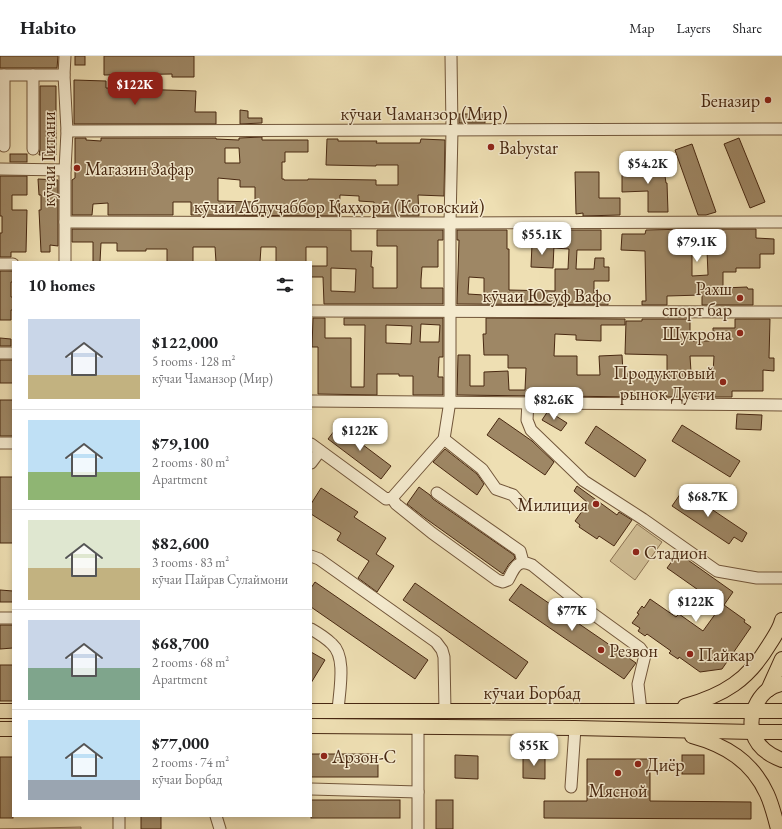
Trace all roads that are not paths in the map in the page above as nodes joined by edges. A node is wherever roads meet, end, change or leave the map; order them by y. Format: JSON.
{"nodes":[{"id":1,"x":65,"y":56,"type":"edge"},
{"id":2,"x":451,"y":56,"type":"edge"},
{"id":3,"x":2,"y":75,"type":"edge"},
{"id":4,"x":33,"y":75,"type":"junction"},
{"id":5,"x":64,"y":75,"type":"junction"},
{"id":6,"x":782,"y":129,"type":"edge"},
{"id":7,"x":452,"y":130,"type":"junction"},
{"id":8,"x":67,"y":131,"type":"junction"},
{"id":9,"x":4,"y":146,"type":"dead end"},
{"id":10,"x":33,"y":148,"type":"dead end"},
{"id":11,"x":0,"y":169,"type":"edge"},
{"id":12,"x":64,"y":170,"type":"junction"},
{"id":13,"x":65,"y":222,"type":"junction"},
{"id":14,"x":782,"y":222,"type":"edge"},
{"id":15,"x":450,"y":223,"type":"junction"},
{"id":16,"x":65,"y":261,"type":"edge"},
{"id":17,"x":0,"y":264,"type":"edge"},
{"id":18,"x":12,"y":264,"type":"edge"},
{"id":19,"x":312,"y":311,"type":"edge"},
{"id":20,"x":450,"y":312,"type":"junction"},
{"id":21,"x":782,"y":312,"type":"edge"},
{"id":22,"x":0,"y":353,"type":"edge"},
{"id":23,"x":12,"y":353,"type":"edge"},
{"id":24,"x":312,"y":401,"type":"edge"},
{"id":25,"x":450,"y":401,"type":"junction"},
{"id":26,"x":528,"y":402,"type":"junction"},
{"id":27,"x":782,"y":405,"type":"edge"},
{"id":28,"x":444,"y":439,"type":"junction"},
{"id":29,"x":0,"y":443,"type":"edge"},
{"id":30,"x":12,"y":443,"type":"edge"},
{"id":31,"x":316,"y":448,"type":"edge"},
{"id":32,"x":312,"y":460,"type":"edge"},
{"id":33,"x":437,"y":493,"type":"dead end"},
{"id":34,"x":392,"y":498,"type":"junction"},
{"id":35,"x":521,"y":504,"type":"dead end"},
{"id":36,"x":312,"y":556,"type":"edge"},
{"id":37,"x":523,"y":562,"type":"junction"},
{"id":38,"x":782,"y":578,"type":"edge"},
{"id":39,"x":0,"y":618,"type":"edge"},
{"id":40,"x":12,"y":618,"type":"edge"},
{"id":41,"x":782,"y":620,"type":"edge"},
{"id":42,"x":312,"y":630,"type":"edge"},
{"id":43,"x":782,"y":659,"type":"edge"},
{"id":44,"x":782,"y":684,"type":"edge"},
{"id":45,"x":768,"y":690,"type":"junction"},
{"id":46,"x":641,"y":710,"type":"junction"},
{"id":47,"x":754,"y":710,"type":"junction"},
{"id":48,"x":0,"y":711,"type":"edge"},
{"id":49,"x":12,"y":711,"type":"edge"},
{"id":50,"x":312,"y":711,"type":"edge"},
{"id":51,"x":338,"y":711,"type":"junction"},
{"id":52,"x":445,"y":711,"type":"junction"},
{"id":53,"x":667,"y":711,"type":"junction"},
{"id":54,"x":782,"y":711,"type":"edge"},
{"id":55,"x":312,"y":726,"type":"edge"},
{"id":56,"x":418,"y":726,"type":"junction"},
{"id":57,"x":575,"y":728,"type":"junction"},
{"id":58,"x":0,"y":729,"type":"edge"},
{"id":59,"x":12,"y":729,"type":"edge"},
{"id":60,"x":672,"y":730,"type":"junction"},
{"id":61,"x":753,"y":732,"type":"junction"},
{"id":62,"x":782,"y":732,"type":"edge"},
{"id":63,"x":782,"y":760,"type":"edge"},
{"id":64,"x":571,"y":787,"type":"dead end"},
{"id":65,"x":312,"y":789,"type":"edge"},
{"id":66,"x":418,"y":792,"type":"junction"},
{"id":67,"x":119,"y":817,"type":"edge"},
{"id":68,"x":216,"y":817,"type":"edge"},
{"id":69,"x":119,"y":829,"type":"edge"},
{"id":70,"x":220,"y":829,"type":"edge"},
{"id":71,"x":418,"y":829,"type":"edge"},
{"id":72,"x":778,"y":829,"type":"edge"}],
"edges":[{"from":1,"to":5,"type":"street","name":"кӯчаи Гитани"},
{"from":2,"to":7,"type":"street"},
{"from":3,"to":4,"type":"street"},
{"from":3,"to":9,"type":"street"},
{"from":4,"to":5,"type":"street"},
{"from":4,"to":10,"type":"street"},
{"from":5,"to":8,"type":"street","name":"кӯчаи Гитани"},
{"from":6,"to":7,"type":"street","name":"кӯчаи Чаманзор (Мир)"},
{"from":7,"to":8,"type":"street","name":"кӯчаи Чаманзор (Мир)"},
{"from":7,"to":15,"type":"street"},
{"from":8,"to":12,"type":"street","name":"кӯчаи Гитани"},
{"from":11,"to":12,"type":"street"},
{"from":12,"to":13,"type":"street","name":"кӯчаи Гитани"},
{"from":13,"to":15,"type":"street","name":"кӯчаи Абдуҷаббор Қаҳҳорӣ (Котовский)"},
{"from":13,"to":16,"type":"street","name":"кӯчаи Гитани"},
{"from":14,"to":15,"type":"street","name":"кӯчаи Абдуҷаббор Қаҳҳорӣ (Котовский)"},
{"from":15,"to":20,"type":"street"},
{"from":17,"to":18,"type":"street"},
{"from":19,"to":20,"type":"street","name":"кӯчаи Юсуф Вафо"},
{"from":20,"to":21,"type":"street","name":"кӯчаи Юсуф Вафо"},
{"from":20,"to":25,"type":"street"},
{"from":22,"to":23,"type":"street"},
{"from":24,"to":25,"type":"street"},
{"from":25,"to":26,"type":"street"},
{"from":25,"to":28,"type":"street"},
{"from":26,"to":27,"type":"street"},
{"from":26,"to":38,"type":"street"},
{"from":28,"to":34,"type":"street"},
{"from":28,"to":35,"type":"street"},
{"from":29,"to":30,"type":"street"},
{"from":31,"to":32,"type":"street"},
{"from":31,"to":34,"type":"street"},
{"from":33,"to":37,"type":"street"},
{"from":34,"to":37,"type":"street"},
{"from":36,"to":52,"type":"street"},
{"from":37,"to":46,"type":"street"},
{"from":39,"to":40,"type":"street"},
{"from":41,"to":53,"type":"main road"},
{"from":42,"to":51,"type":"street"},
{"from":43,"to":45,"type":"main road"},
{"from":44,"to":45,"type":"main road"},
{"from":45,"to":47,"type":"main road"},
{"from":46,"to":52,"type":"main road","name":"кӯчаи Борбад"},
{"from":46,"to":53,"type":"main road","name":"кӯчаи Борбад"},
{"from":47,"to":53,"type":"main road","name":"кӯчаи Борбад"},
{"from":47,"to":54,"type":"main road","name":"кӯчаи Борбад"},
{"from":47,"to":61,"type":"main road"},
{"from":48,"to":49,"type":"main road"},
{"from":50,"to":51,"type":"main road","name":"кӯчаи Борбад"},
{"from":51,"to":52,"type":"main road","name":"кӯчаи Борбад"},
{"from":55,"to":56,"type":"main road","name":"кӯчаи Борбад"},
{"from":56,"to":57,"type":"main road","name":"кӯчаи Борбад"},
{"from":56,"to":66,"type":"street"},
{"from":57,"to":60,"type":"main road","name":"кӯчаи Борбад"},
{"from":57,"to":64,"type":"street"},
{"from":58,"to":59,"type":"main road"},
{"from":60,"to":61,"type":"main road","name":"кӯчаи Борбад"},
{"from":60,"to":72,"type":"main road"},
{"from":61,"to":62,"type":"main road","name":"кӯчаи Борбад"},
{"from":61,"to":63,"type":"main road"},
{"from":65,"to":66,"type":"street"},
{"from":66,"to":71,"type":"street"},
{"from":67,"to":69,"type":"street"},
{"from":68,"to":70,"type":"street"}]}
